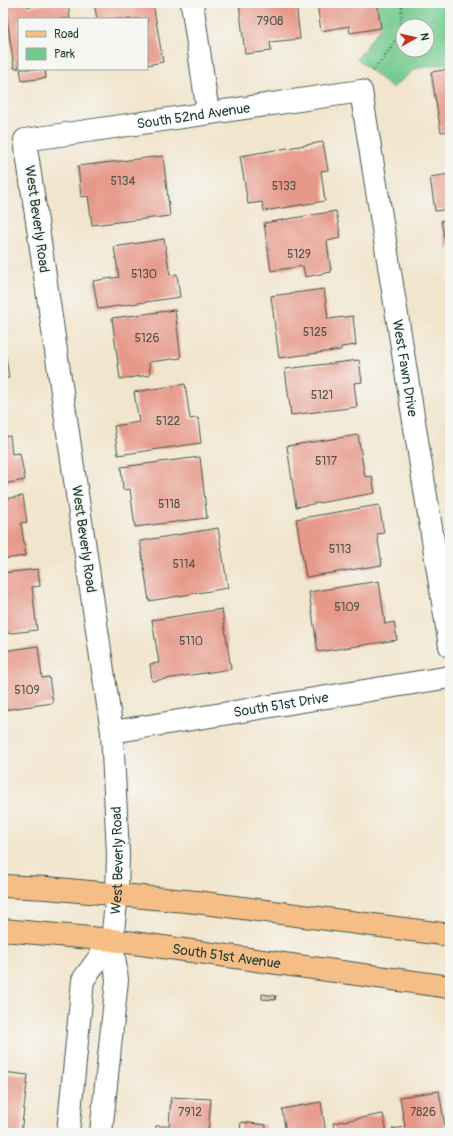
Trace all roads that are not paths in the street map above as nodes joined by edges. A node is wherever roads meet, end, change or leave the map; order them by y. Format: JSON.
{"nodes":[{"id":1,"x":192,"y":3,"type":"edge"},
{"id":2,"x":361,"y":91,"type":"joint"},
{"id":3,"x":208,"y":113,"type":"junction"},
{"id":4,"x":25,"y":140,"type":"joint"},
{"id":5,"x":450,"y":646,"type":"edge"},
{"id":6,"x":450,"y":677,"type":"edge"},
{"id":7,"x":112,"y":732,"type":"junction"},
{"id":8,"x":3,"y":886,"type":"edge"},
{"id":9,"x":117,"y":894,"type":"junction"},
{"id":10,"x":3,"y":930,"type":"edge"},
{"id":11,"x":450,"y":935,"type":"edge"},
{"id":12,"x":112,"y":940,"type":"junction"},
{"id":13,"x":450,"y":987,"type":"edge"},
{"id":14,"x":68,"y":1133,"type":"edge"},
{"id":15,"x":102,"y":1133,"type":"edge"}],
"edges":[{"from":1,"to":3,"type":"street"},
{"from":2,"to":3,"type":"street","name":"South 52nd Avenue"},
{"from":2,"to":5,"type":"street","name":"West Fawn Drive"},
{"from":3,"to":4,"type":"street","name":"South 52nd Avenue"},
{"from":4,"to":7,"type":"street","name":"West Beverly Road"},
{"from":6,"to":7,"type":"street","name":"South 51st Drive"},
{"from":7,"to":9,"type":"street","name":"West Beverly Road"},
{"from":8,"to":9,"type":"main road"},
{"from":9,"to":11,"type":"main road"},
{"from":9,"to":12,"type":"street","name":"West Beverly Road"},
{"from":10,"to":12,"type":"main road","name":"South 51st Avenue"},
{"from":12,"to":13,"type":"main road","name":"South 51st Avenue"},
{"from":12,"to":14,"type":"street","name":"West Beverly Road"},
{"from":12,"to":15,"type":"street","name":"West Beverly Road"}]}
